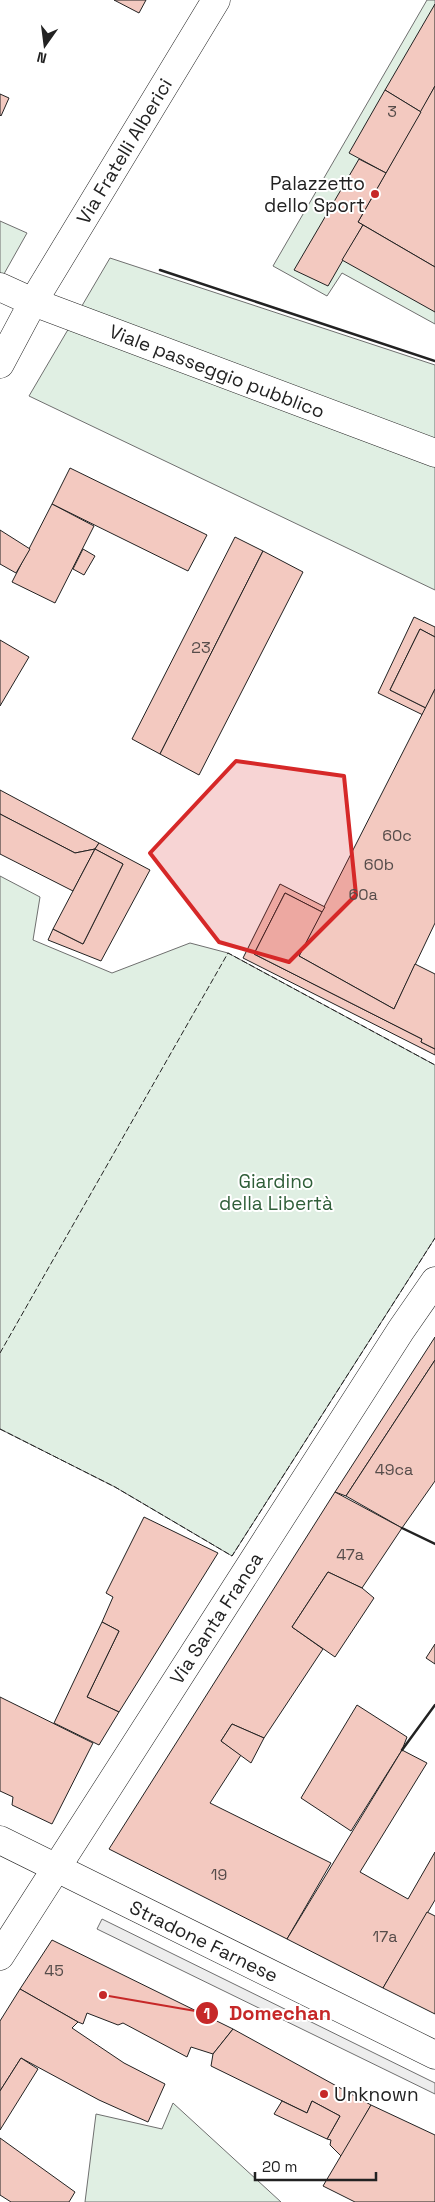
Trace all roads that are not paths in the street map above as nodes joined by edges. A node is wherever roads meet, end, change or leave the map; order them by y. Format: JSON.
{"nodes":[{"id":1,"x":216,"y":0,"type":"edge"},
{"id":2,"x":0,"y":287,"type":"edge"},
{"id":3,"x":33,"y":302,"type":"junction"},
{"id":4,"x":0,"y":364,"type":"edge"},
{"id":5,"x":435,"y":453,"type":"edge"},
{"id":6,"x":435,"y":1281,"type":"edge"},
{"id":7,"x":0,"y":1840,"type":"edge"},
{"id":8,"x":55,"y":1868,"type":"junction"},
{"id":9,"x":0,"y":1956,"type":"edge"},
{"id":10,"x":435,"y":2055,"type":"edge"}],
"edges":[{"from":1,"to":3,"type":"street","name":"Via Fratelli Alberici"},
{"from":2,"to":3,"type":"street","name":"Viale passeggio pubblico"},
{"from":3,"to":4,"type":"street","name":"Via Fratelli Alberici"},
{"from":3,"to":5,"type":"street","name":"Viale passeggio pubblico"},
{"from":6,"to":8,"type":"street","name":"Via Santa Franca"},
{"from":7,"to":8,"type":"street","name":"Stradone Farnese"},
{"from":8,"to":9,"type":"street","name":"Via Santa Franca"},
{"from":8,"to":10,"type":"street","name":"Stradone Farnese"}]}
